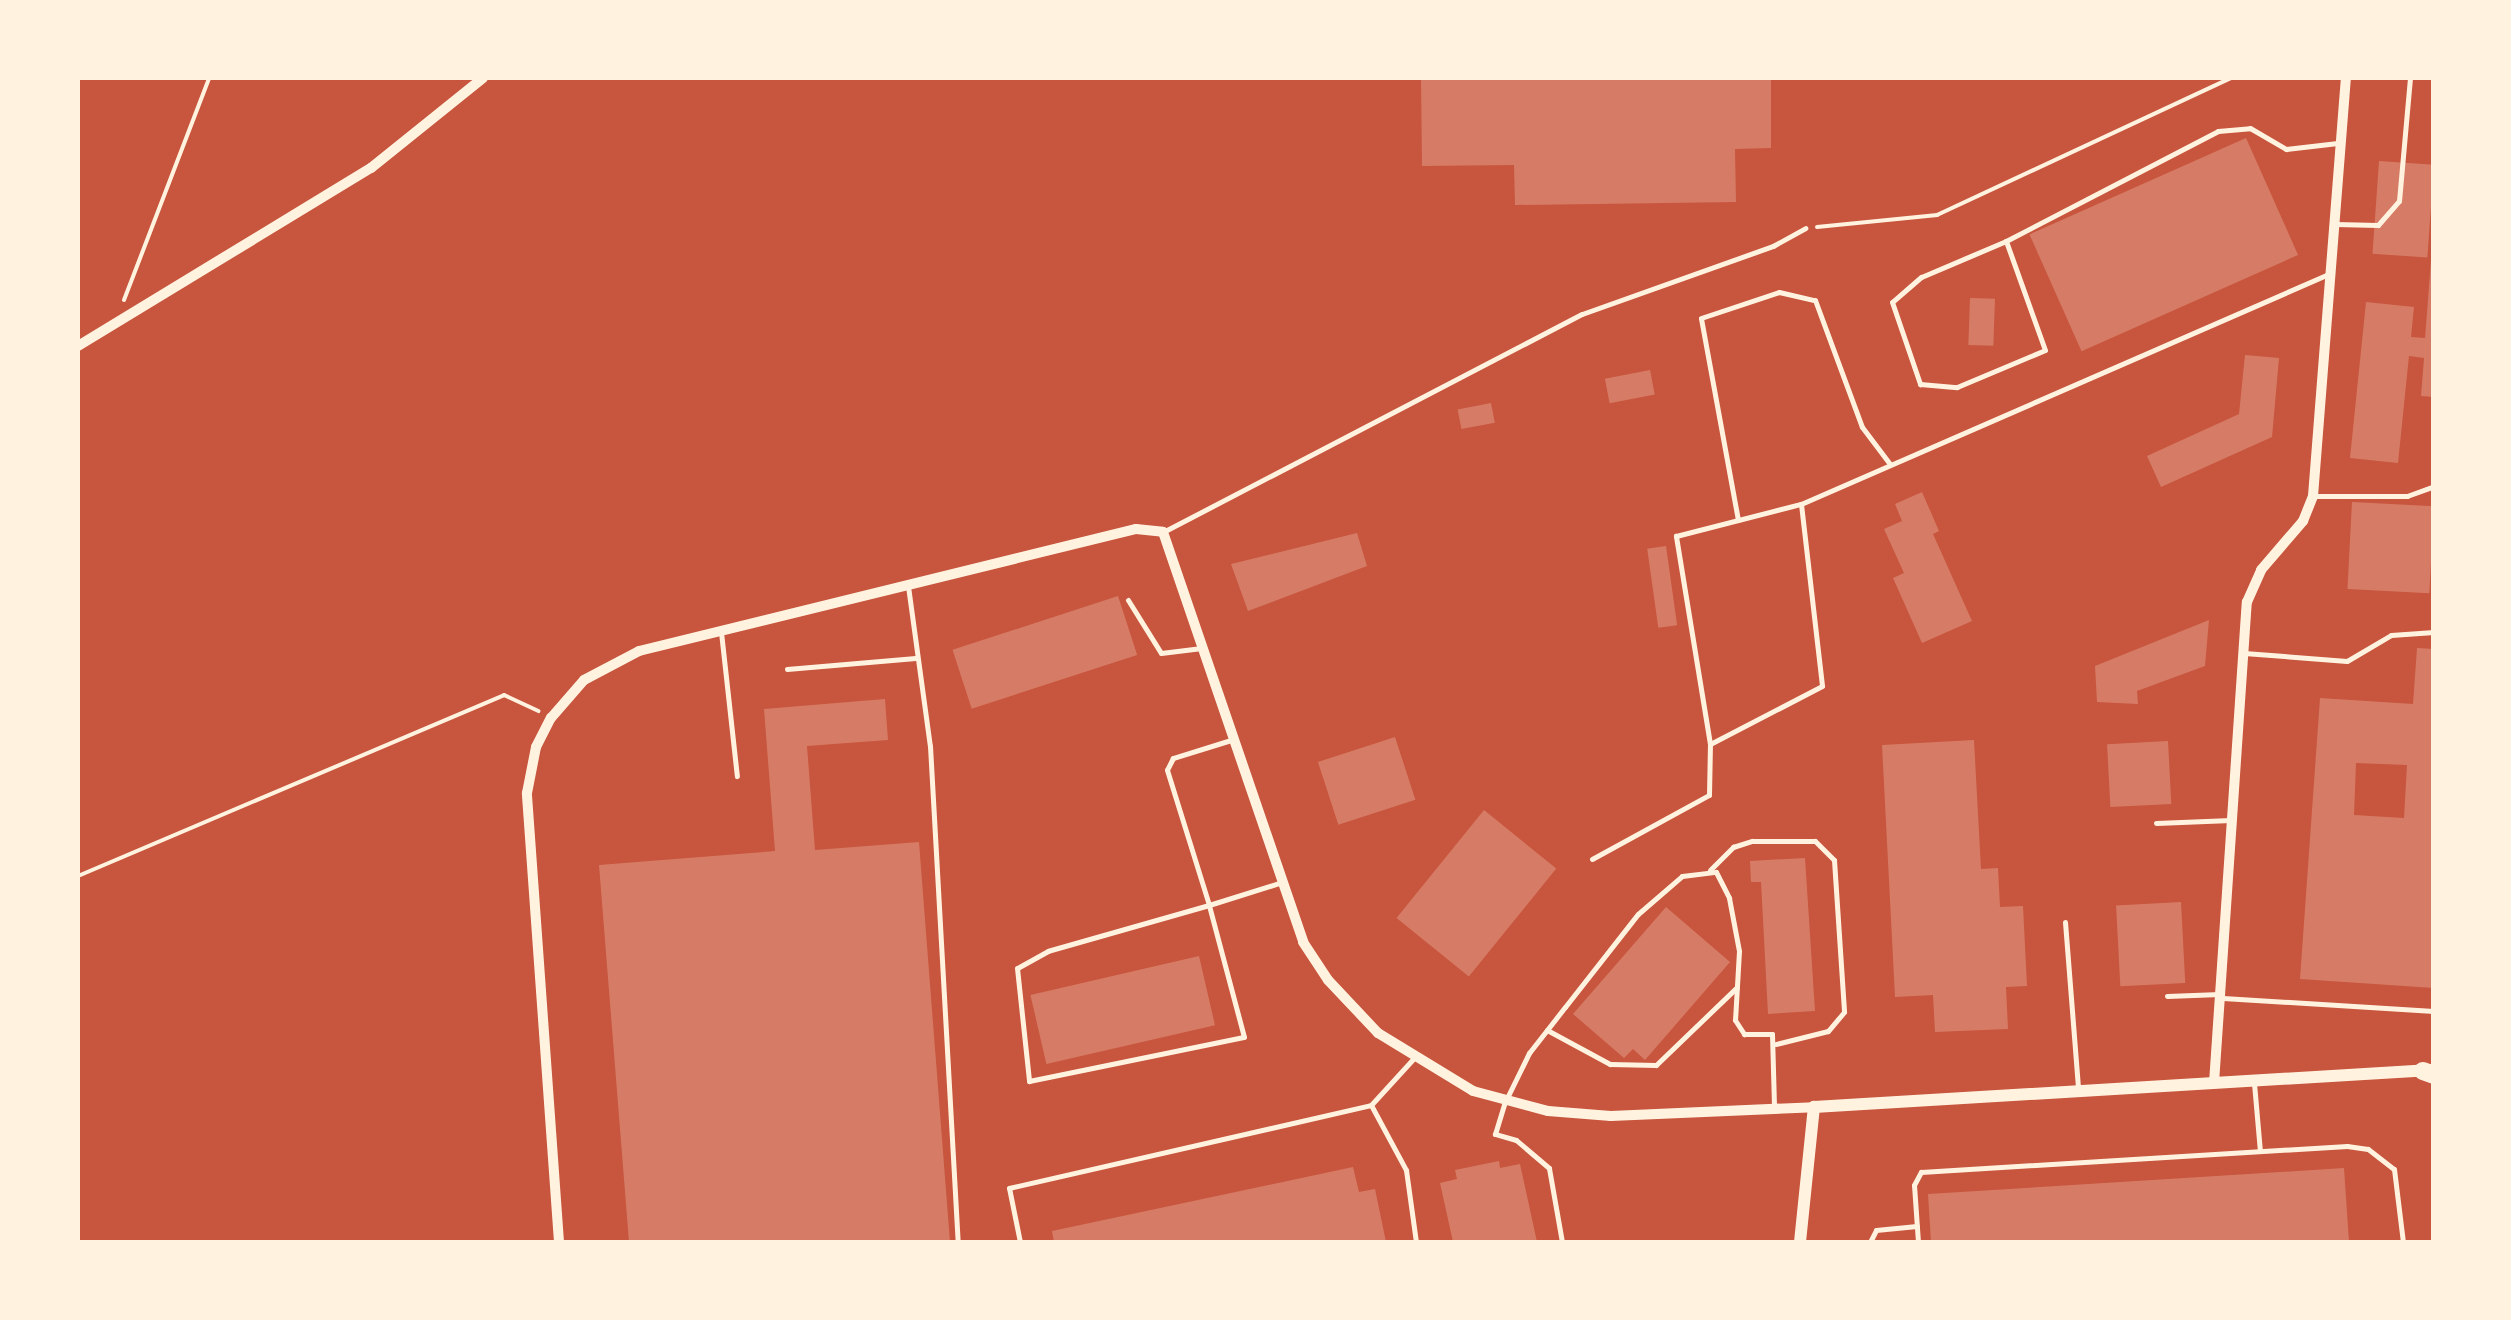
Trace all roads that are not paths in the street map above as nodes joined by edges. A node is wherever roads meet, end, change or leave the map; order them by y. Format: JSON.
{"nodes":[{"id":1,"x":483,"y":78,"type":"edge"},
{"id":2,"x":2346,"y":78,"type":"edge"},
{"id":3,"x":2410,"y":78,"type":"edge"},
{"id":4,"x":2341,"y":143,"type":"junction"},
{"id":5,"x":2334,"y":224,"type":"junction"},
{"id":6,"x":1805,"y":228,"type":"road end"},
{"id":7,"x":2006,"y":240,"type":"junction"},
{"id":8,"x":2331,"y":272,"type":"junction"},
{"id":9,"x":78,"y":346,"type":"edge"},
{"id":10,"x":1890,"y":464,"type":"junction"},
{"id":11,"x":2434,"y":486,"type":"edge"},
{"id":12,"x":2313,"y":496,"type":"junction"},
{"id":13,"x":1800,"y":504,"type":"junction"},
{"id":14,"x":1738,"y":520,"type":"junction"},
{"id":15,"x":1164,"y":532,"type":"junction"},
{"id":16,"x":908,"y":586,"type":"junction"},
{"id":17,"x":1128,"y":600,"type":"dead end"},
{"id":18,"x":720,"y":629,"type":"junction"},
{"id":19,"x":2434,"y":632,"type":"edge"},
{"id":20,"x":1200,"y":648,"type":"junction"},
{"id":21,"x":2242,"y":652,"type":"junction"},
{"id":22,"x":916,"y":658,"type":"junction"},
{"id":23,"x":787,"y":669,"type":"dead end"},
{"id":24,"x":1231,"y":740,"type":"junction"},
{"id":25,"x":1710,"y":744,"type":"junction"},
{"id":26,"x":738,"y":776,"type":"dead end"},
{"id":27,"x":2231,"y":820,"type":"junction"},
{"id":28,"x":2156,"y":822,"type":"dead end"},
{"id":29,"x":1592,"y":859,"type":"dead end"},
{"id":30,"x":1710,"y":870,"type":"junction"},
{"id":31,"x":1279,"y":883,"type":"junction"},
{"id":32,"x":1209,"y":905,"type":"junction"},
{"id":33,"x":2065,"y":922,"type":"dead end"},
{"id":34,"x":1737,"y":987,"type":"junction"},
{"id":35,"x":2167,"y":996,"type":"dead end"},
{"id":36,"x":2220,"y":996,"type":"junction"},
{"id":37,"x":2434,"y":1011,"type":"edge"},
{"id":38,"x":1548,"y":1030,"type":"junction"},
{"id":39,"x":1776,"y":1044,"type":"junction"},
{"id":40,"x":1413,"y":1058,"type":"junction"},
{"id":41,"x":2430,"y":1072,"type":"edge"},
{"id":42,"x":2254,"y":1080,"type":"junction"},
{"id":43,"x":2214,"y":1083,"type":"junction"},
{"id":44,"x":2078,"y":1091,"type":"junction"},
{"id":45,"x":1505,"y":1102,"type":"junction"},
{"id":46,"x":1371,"y":1105,"type":"junction"},
{"id":47,"x":1814,"y":1106,"type":"junction"},
{"id":48,"x":1774,"y":1109,"type":"junction"},
{"id":49,"x":2260,"y":1151,"type":"junction"},
{"id":50,"x":1916,"y":1226,"type":"junction"},
{"id":51,"x":559,"y":1242,"type":"edge"},
{"id":52,"x":958,"y":1242,"type":"edge"},
{"id":53,"x":1020,"y":1242,"type":"edge"},
{"id":54,"x":1416,"y":1242,"type":"edge"},
{"id":55,"x":1562,"y":1242,"type":"edge"},
{"id":56,"x":1800,"y":1242,"type":"edge"},
{"id":57,"x":1870,"y":1242,"type":"edge"},
{"id":58,"x":1918,"y":1242,"type":"edge"},
{"id":59,"x":2403,"y":1242,"type":"edge"}],
"edges":[{"from":1,"to":9,"type":"street"},
{"from":2,"to":4,"type":"street"},
{"from":3,"to":5,"type":"lane"},
{"from":4,"to":5,"type":"street"},
{"from":4,"to":7,"type":"lane"},
{"from":5,"to":8,"type":"street"},
{"from":6,"to":15,"type":"lane"},
{"from":7,"to":7,"type":"lane"},
{"from":8,"to":10,"type":"lane"},
{"from":8,"to":12,"type":"street"},
{"from":10,"to":13,"type":"lane"},
{"from":10,"to":14,"type":"lane"},
{"from":11,"to":12,"type":"lane"},
{"from":12,"to":21,"type":"street"},
{"from":13,"to":14,"type":"lane"},
{"from":13,"to":25,"type":"lane"},
{"from":14,"to":25,"type":"lane"},
{"from":15,"to":16,"type":"street"},
{"from":15,"to":20,"type":"street"},
{"from":16,"to":18,"type":"street"},
{"from":16,"to":22,"type":"lane"},
{"from":17,"to":20,"type":"lane"},
{"from":18,"to":26,"type":"lane"},
{"from":18,"to":51,"type":"street"},
{"from":19,"to":21,"type":"lane"},
{"from":20,"to":24,"type":"street"},
{"from":21,"to":27,"type":"street"},
{"from":22,"to":23,"type":"lane"},
{"from":22,"to":52,"type":"lane"},
{"from":24,"to":31,"type":"street"},
{"from":24,"to":32,"type":"lane"},
{"from":25,"to":29,"type":"lane"},
{"from":27,"to":28,"type":"lane"},
{"from":27,"to":36,"type":"street"},
{"from":30,"to":34,"type":"lane"},
{"from":30,"to":38,"type":"lane"},
{"from":30,"to":39,"type":"lane"},
{"from":31,"to":32,"type":"lane"},
{"from":31,"to":40,"type":"street"},
{"from":32,"to":32,"type":"lane"},
{"from":33,"to":44,"type":"lane"},
{"from":34,"to":38,"type":"lane"},
{"from":34,"to":39,"type":"lane"},
{"from":35,"to":36,"type":"lane"},
{"from":36,"to":37,"type":"lane"},
{"from":36,"to":43,"type":"street"},
{"from":38,"to":45,"type":"lane"},
{"from":39,"to":48,"type":"lane"},
{"from":40,"to":45,"type":"street"},
{"from":40,"to":46,"type":"lane"},
{"from":41,"to":42,"type":"street"},
{"from":42,"to":43,"type":"street"},
{"from":42,"to":49,"type":"lane"},
{"from":43,"to":44,"type":"street"},
{"from":44,"to":47,"type":"street"},
{"from":45,"to":48,"type":"street"},
{"from":45,"to":55,"type":"lane"},
{"from":46,"to":53,"type":"lane"},
{"from":46,"to":54,"type":"lane"},
{"from":47,"to":48,"type":"street"},
{"from":47,"to":56,"type":"street"},
{"from":49,"to":50,"type":"lane"},
{"from":49,"to":59,"type":"lane"},
{"from":50,"to":57,"type":"lane"},
{"from":50,"to":58,"type":"lane"}]}
